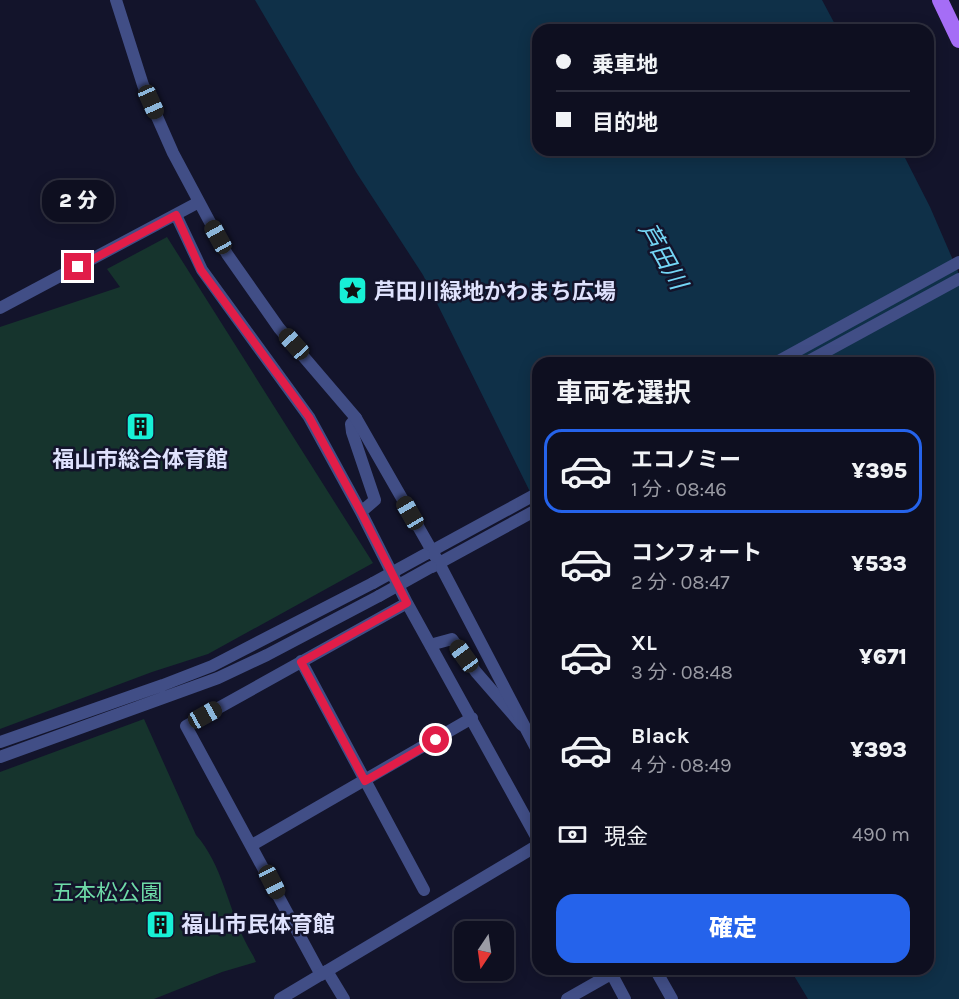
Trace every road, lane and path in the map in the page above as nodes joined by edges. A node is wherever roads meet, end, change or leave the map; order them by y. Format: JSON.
{"nodes":[{"id":1,"x":116,"y":0,"type":"edge"},
{"id":2,"x":940,"y":0,"type":"edge"},
{"id":3,"x":959,"y":40,"type":"edge"},
{"id":4,"x":199,"y":202,"type":"junction"},
{"id":5,"x":176,"y":215,"type":"junction"},
{"id":6,"x":959,"y":262,"type":"edge"},
{"id":7,"x":959,"y":279,"type":"edge"},
{"id":8,"x":0,"y":308,"type":"edge"},
{"id":9,"x":786,"y":357,"type":"edge"},
{"id":10,"x":816,"y":357,"type":"edge"},
{"id":11,"x":356,"y":418,"type":"junction"},
{"id":12,"x":532,"y":496,"type":"edge"},
{"id":13,"x":361,"y":512,"type":"junction"},
{"id":14,"x":532,"y":512,"type":"edge"},
{"id":15,"x":428,"y":553,"type":"junction"},
{"id":16,"x":440,"y":562,"type":"junction"},
{"id":17,"x":407,"y":603,"type":"junction"},
{"id":18,"x":430,"y":645,"type":"junction"},
{"id":19,"x":301,"y":662,"type":"junction"},
{"id":20,"x":472,"y":718,"type":"junction"},
{"id":21,"x":530,"y":734,"type":"junction"},
{"id":22,"x":532,"y":738,"type":"edge"},
{"id":23,"x":0,"y":742,"type":"edge"},
{"id":24,"x":0,"y":757,"type":"edge"},
{"id":25,"x":365,"y":781,"type":"junction"},
{"id":26,"x":532,"y":829,"type":"edge"},
{"id":27,"x":252,"y":845,"type":"junction"},
{"id":28,"x":532,"y":849,"type":"edge"},
{"id":29,"x":424,"y":890,"type":"dead end"},
{"id":30,"x":324,"y":973,"type":"junction"},
{"id":31,"x":604,"y":975,"type":"edge"},
{"id":32,"x":612,"y":975,"type":"edge"},
{"id":33,"x":658,"y":975,"type":"edge"},
{"id":34,"x":280,"y":999,"type":"edge"},
{"id":35,"x":344,"y":999,"type":"edge"},
{"id":36,"x":567,"y":999,"type":"edge"},
{"id":37,"x":625,"y":999,"type":"edge"},
{"id":38,"x":672,"y":999,"type":"edge"}],
"edges":[{"from":1,"to":4,"type":"street"},
{"from":2,"to":3,"type":"main road"},
{"from":4,"to":5,"type":"street"},
{"from":4,"to":11,"type":"street"},
{"from":5,"to":8,"type":"street"},
{"from":5,"to":13,"type":"street"},
{"from":6,"to":9,"type":"street"},
{"from":7,"to":10,"type":"street"},
{"from":11,"to":13,"type":"street"},
{"from":11,"to":15,"type":"street"},
{"from":12,"to":15,"type":"street"},
{"from":13,"to":17,"type":"street"},
{"from":14,"to":16,"type":"street"},
{"from":15,"to":16,"type":"street"},
{"from":15,"to":23,"type":"street","bridge":true},
{"from":16,"to":21,"type":"street"},
{"from":16,"to":24,"type":"street","bridge":true},
{"from":17,"to":18,"type":"street"},
{"from":17,"to":19,"type":"street"},
{"from":18,"to":20,"type":"street"},
{"from":18,"to":21,"type":"street"},
{"from":19,"to":25,"type":"street"},
{"from":19,"to":27,"type":"street"},
{"from":20,"to":25,"type":"street"},
{"from":20,"to":26,"type":"street"},
{"from":21,"to":22,"type":"street"},
{"from":25,"to":27,"type":"street"},
{"from":25,"to":29,"type":"street"},
{"from":27,"to":30,"type":"street"},
{"from":28,"to":30,"type":"street"},
{"from":30,"to":34,"type":"street"},
{"from":30,"to":35,"type":"street"},
{"from":31,"to":36,"type":"street"},
{"from":32,"to":37,"type":"street"},
{"from":33,"to":38,"type":"street"}]}
